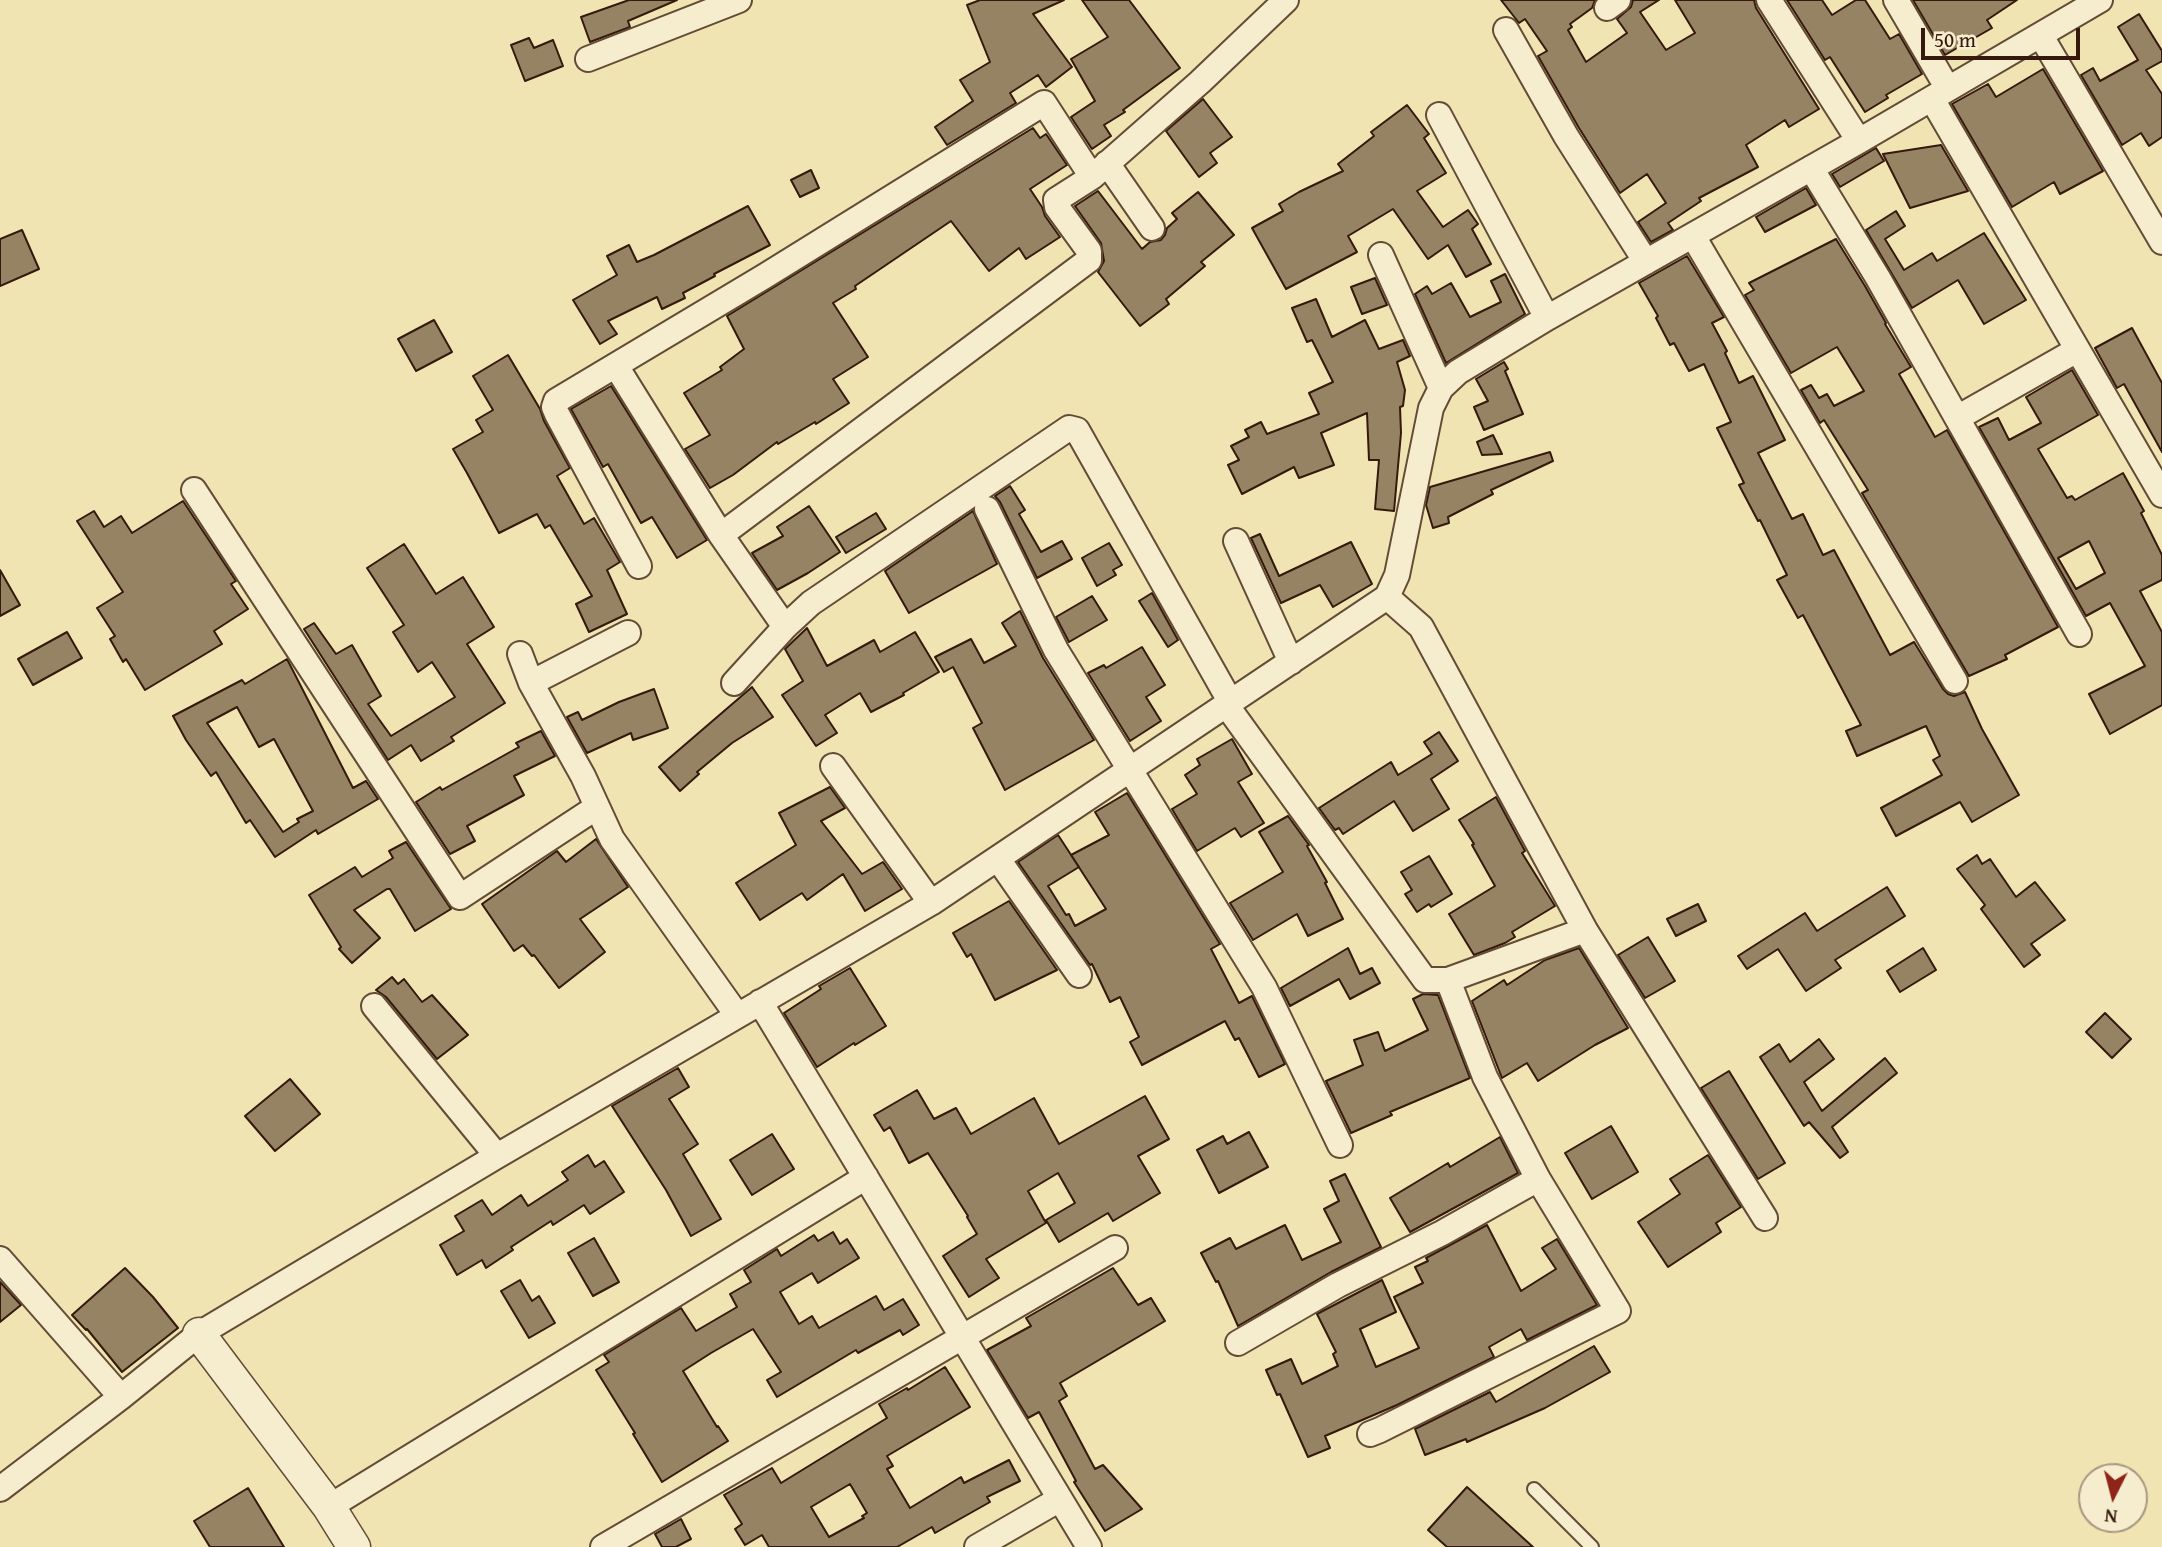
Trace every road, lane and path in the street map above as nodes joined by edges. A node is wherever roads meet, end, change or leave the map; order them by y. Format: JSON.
{"nodes":[{"id":1,"x":738,"y":0,"type":"edge"},
{"id":2,"x":1286,"y":0,"type":"edge"},
{"id":3,"x":1769,"y":0,"type":"edge"},
{"id":4,"x":1896,"y":0,"type":"edge"},
{"id":5,"x":2100,"y":0,"type":"edge"},
{"id":6,"x":1506,"y":30,"type":"dead end"},
{"id":7,"x":2041,"y":36,"type":"junction"},
{"id":8,"x":588,"y":59,"type":"dead end"},
{"id":9,"x":1940,"y":94,"type":"junction"},
{"id":10,"x":1438,"y":115,"type":"dead end"},
{"id":11,"x":1858,"y":141,"type":"junction"},
{"id":12,"x":1811,"y":168,"type":"junction"},
{"id":13,"x":1100,"y":170,"type":"junction"},
{"id":14,"x":1152,"y":228,"type":"dead end"},
{"id":15,"x":1693,"y":236,"type":"junction"},
{"id":16,"x":2162,"y":243,"type":"edge"},
{"id":17,"x":1381,"y":255,"type":"dead end"},
{"id":18,"x":1646,"y":262,"type":"junction"},
{"id":19,"x":1547,"y":318,"type":"junction"},
{"id":20,"x":2077,"y":350,"type":"junction"},
{"id":21,"x":616,"y":366,"type":"junction"},
{"id":22,"x":1441,"y":388,"type":"junction"},
{"id":23,"x":1957,"y":418,"type":"junction"},
{"id":24,"x":194,"y":489,"type":"dead end"},
{"id":25,"x":2162,"y":495,"type":"edge"},
{"id":26,"x":987,"y":509,"type":"dead end"},
{"id":27,"x":721,"y":535,"type":"junction"},
{"id":28,"x":1236,"y":541,"type":"dead end"},
{"id":29,"x":639,"y":566,"type":"dead end"},
{"id":30,"x":1387,"y":597,"type":"junction"},
{"id":31,"x":785,"y":627,"type":"junction"},
{"id":32,"x":628,"y":633,"type":"dead end"},
{"id":33,"x":2079,"y":634,"type":"dead end"},
{"id":34,"x":520,"y":654,"type":"dead end"},
{"id":35,"x":1291,"y":662,"type":"junction"},
{"id":36,"x":1955,"y":681,"type":"dead end"},
{"id":37,"x":531,"y":683,"type":"junction"},
{"id":38,"x":734,"y":684,"type":"dead end"},
{"id":39,"x":1229,"y":705,"type":"junction"},
{"id":40,"x":833,"y":766,"type":"dead end"},
{"id":41,"x":1131,"y":770,"type":"junction"},
{"id":42,"x":597,"y":807,"type":"junction"},
{"id":43,"x":998,"y":859,"type":"junction"},
{"id":44,"x":931,"y":903,"type":"junction"},
{"id":45,"x":1585,"y":930,"type":"junction"},
{"id":46,"x":1079,"y":975,"type":"dead end"},
{"id":47,"x":1448,"y":980,"type":"junction"},
{"id":48,"x":760,"y":1002,"type":"junction"},
{"id":49,"x":374,"y":1006,"type":"dead end"},
{"id":50,"x":737,"y":1015,"type":"junction"},
{"id":51,"x":1340,"y":1145,"type":"dead end"},
{"id":52,"x":497,"y":1156,"type":"junction"},
{"id":53,"x":866,"y":1177,"type":"junction"},
{"id":54,"x":1538,"y":1180,"type":"junction"},
{"id":55,"x":1765,"y":1218,"type":"dead end"},
{"id":56,"x":1115,"y":1248,"type":"dead end"},
{"id":57,"x":0,"y":1259,"type":"edge"},
{"id":58,"x":199,"y":1334,"type":"junction"},
{"id":59,"x":963,"y":1338,"type":"junction"},
{"id":60,"x":1238,"y":1343,"type":"dead end"},
{"id":61,"x":121,"y":1397,"type":"junction"},
{"id":62,"x":1370,"y":1434,"type":"dead end"},
{"id":63,"x":0,"y":1489,"type":"edge"},
{"id":64,"x":1535,"y":1489,"type":"dead end"},
{"id":65,"x":1060,"y":1499,"type":"junction"},
{"id":66,"x":329,"y":1507,"type":"junction"},
{"id":67,"x":354,"y":1547,"type":"edge"},
{"id":68,"x":603,"y":1547,"type":"edge"},
{"id":69,"x":977,"y":1547,"type":"edge"},
{"id":70,"x":1089,"y":1547,"type":"edge"},
{"id":71,"x":1592,"y":1547,"type":"edge"}],
"edges":[{"from":1,"to":8,"type":"street"},
{"from":2,"to":13,"type":"street"},
{"from":3,"to":11,"type":"street"},
{"from":4,"to":9,"type":"street"},
{"from":5,"to":7,"type":"street"},
{"from":6,"to":18,"type":"street"},
{"from":7,"to":9,"type":"street"},
{"from":7,"to":16,"type":"street"},
{"from":9,"to":11,"type":"street"},
{"from":9,"to":20,"type":"street"},
{"from":10,"to":19,"type":"street"},
{"from":11,"to":12,"type":"street"},
{"from":12,"to":15,"type":"street"},
{"from":12,"to":23,"type":"street"},
{"from":13,"to":14,"type":"street"},
{"from":13,"to":21,"type":"street"},
{"from":13,"to":27,"type":"street"},
{"from":15,"to":18,"type":"street"},
{"from":15,"to":36,"type":"street"},
{"from":17,"to":22,"type":"street"},
{"from":18,"to":19,"type":"street"},
{"from":19,"to":22,"type":"street"},
{"from":20,"to":23,"type":"street"},
{"from":20,"to":25,"type":"street"},
{"from":21,"to":27,"type":"street"},
{"from":21,"to":29,"type":"street"},
{"from":22,"to":30,"type":"street"},
{"from":23,"to":33,"type":"street"},
{"from":24,"to":42,"type":"street"},
{"from":26,"to":41,"type":"street"},
{"from":27,"to":31,"type":"street"},
{"from":28,"to":35,"type":"street"},
{"from":30,"to":35,"type":"street"},
{"from":30,"to":45,"type":"street"},
{"from":31,"to":38,"type":"street"},
{"from":31,"to":39,"type":"street"},
{"from":32,"to":37,"type":"street"},
{"from":34,"to":37,"type":"street"},
{"from":35,"to":39,"type":"street"},
{"from":37,"to":42,"type":"street"},
{"from":39,"to":41,"type":"street"},
{"from":39,"to":47,"type":"street"},
{"from":40,"to":44,"type":"street"},
{"from":41,"to":43,"type":"street"},
{"from":41,"to":51,"type":"street"},
{"from":42,"to":50,"type":"street"},
{"from":43,"to":44,"type":"street"},
{"from":43,"to":46,"type":"street"},
{"from":44,"to":48,"type":"street"},
{"from":45,"to":47,"type":"street"},
{"from":45,"to":55,"type":"street"},
{"from":47,"to":54,"type":"street"},
{"from":48,"to":50,"type":"street"},
{"from":48,"to":53,"type":"street"},
{"from":49,"to":52,"type":"street"},
{"from":50,"to":52,"type":"street"},
{"from":52,"to":58,"type":"street"},
{"from":53,"to":59,"type":"street"},
{"from":53,"to":66,"type":"street"},
{"from":54,"to":60,"type":"street"},
{"from":54,"to":62,"type":"street"},
{"from":56,"to":59,"type":"street"},
{"from":57,"to":61,"type":"street"},
{"from":58,"to":61,"type":"street"},
{"from":58,"to":66,"type":"street"},
{"from":59,"to":65,"type":"street"},
{"from":59,"to":68,"type":"street"},
{"from":61,"to":63,"type":"street"},
{"from":64,"to":71,"type":"lane"},
{"from":65,"to":69,"type":"street"},
{"from":65,"to":70,"type":"street"},
{"from":66,"to":67,"type":"street"}]}
